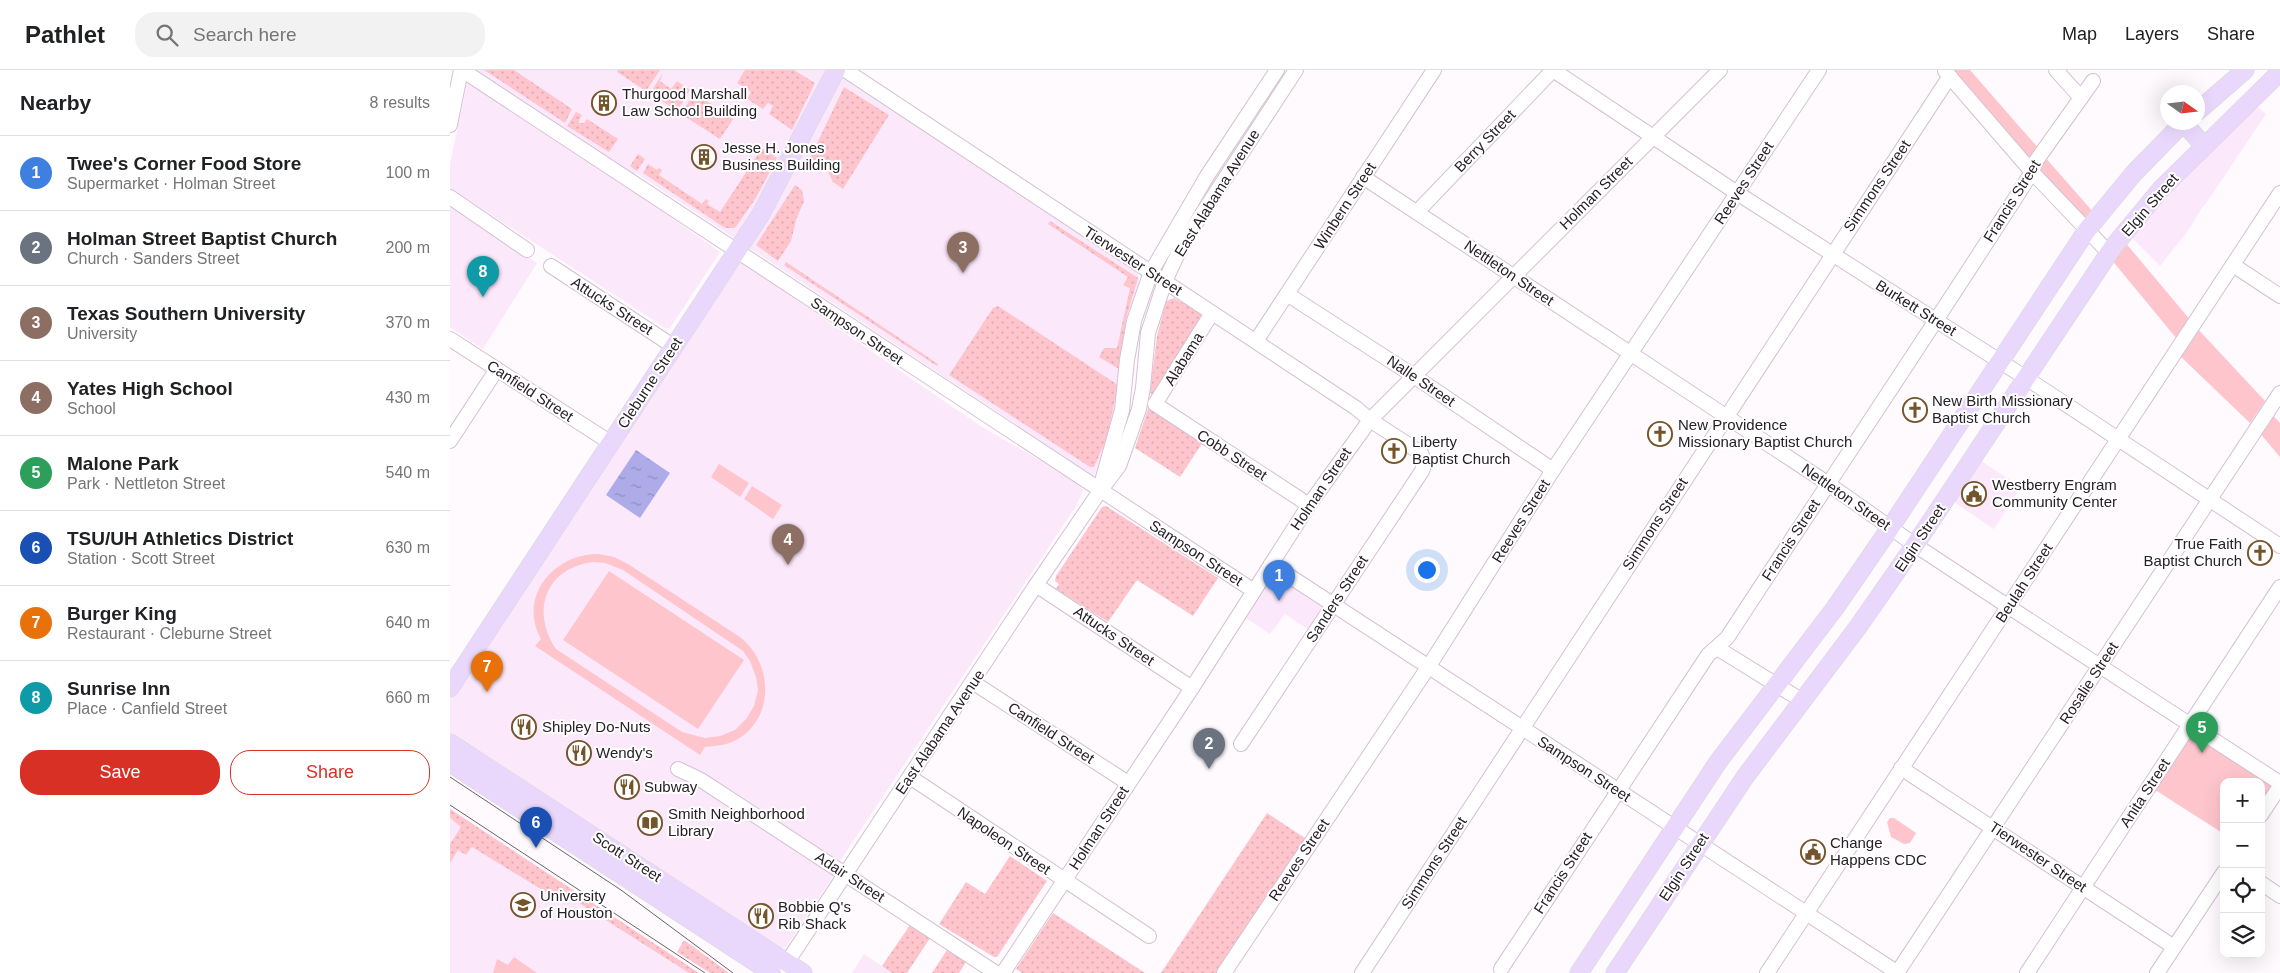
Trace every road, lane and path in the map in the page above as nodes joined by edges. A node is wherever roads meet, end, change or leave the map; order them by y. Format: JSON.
{"nodes":[{"id":1,"x":462,"y":70,"type":"edge"},
{"id":2,"x":836,"y":70,"type":"edge"},
{"id":3,"x":845,"y":70,"type":"edge"},
{"id":4,"x":1277,"y":70,"type":"edge"},
{"id":5,"x":1296,"y":70,"type":"edge"},
{"id":6,"x":1434,"y":70,"type":"edge"},
{"id":7,"x":1553,"y":70,"type":"edge"},
{"id":8,"x":1720,"y":70,"type":"edge"},
{"id":9,"x":1819,"y":70,"type":"edge"},
{"id":10,"x":2056,"y":70,"type":"edge"},
{"id":11,"x":2245,"y":70,"type":"edge"},
{"id":12,"x":1947,"y":73,"type":"edge"},
{"id":13,"x":2276,"y":81,"type":"edge"},
{"id":14,"x":2093,"y":82,"type":"dead end"},
{"id":15,"x":2081,"y":98,"type":"junction"},
{"id":16,"x":2205,"y":105,"type":"edge"},
{"id":17,"x":450,"y":125,"type":"edge"},
{"id":18,"x":2177,"y":130,"type":"edge"},
{"id":19,"x":2190,"y":130,"type":"edge"},
{"id":20,"x":1652,"y":136,"type":"junction"},
{"id":21,"x":2204,"y":146,"type":"junction"},
{"id":22,"x":2032,"y":172,"type":"junction"},
{"id":23,"x":1363,"y":177,"type":"junction"},
{"id":24,"x":1738,"y":193,"type":"junction"},
{"id":25,"x":2280,"y":193,"type":"edge"},
{"id":26,"x":450,"y":197,"type":"edge"},
{"id":27,"x":1417,"y":212,"type":"junction"},
{"id":28,"x":2087,"y":230,"type":"junction"},
{"id":29,"x":526,"y":250,"type":"dead end"},
{"id":30,"x":737,"y":251,"type":"junction"},
{"id":31,"x":1832,"y":254,"type":"junction"},
{"id":32,"x":2110,"y":254,"type":"junction"},
{"id":33,"x":2233,"y":265,"type":"junction"},
{"id":34,"x":551,"y":266,"type":"dead end"},
{"id":35,"x":1151,"y":272,"type":"junction"},
{"id":36,"x":1513,"y":276,"type":"junction"},
{"id":37,"x":1165,"y":281,"type":"junction"},
{"id":38,"x":1287,"y":294,"type":"junction"},
{"id":39,"x":2280,"y":296,"type":"edge"},
{"id":40,"x":1212,"y":313,"type":"junction"},
{"id":41,"x":1937,"y":320,"type":"junction"},
{"id":42,"x":450,"y":339,"type":"edge"},
{"id":43,"x":1256,"y":341,"type":"junction"},
{"id":44,"x":673,"y":346,"type":"junction"},
{"id":45,"x":1631,"y":355,"type":"junction"},
{"id":46,"x":2000,"y":361,"type":"junction"},
{"id":47,"x":497,"y":370,"type":"junction"},
{"id":48,"x":1414,"y":376,"type":"junction"},
{"id":49,"x":2026,"y":378,"type":"junction"},
{"id":50,"x":2280,"y":393,"type":"edge"},
{"id":51,"x":1155,"y":404,"type":"joint"},
{"id":52,"x":1725,"y":416,"type":"junction"},
{"id":53,"x":1370,"y":420,"type":"junction"},
{"id":54,"x":2118,"y":439,"type":"junction"},
{"id":55,"x":450,"y":440,"type":"edge"},
{"id":56,"x":611,"y":443,"type":"junction"},
{"id":57,"x":1421,"y":453,"type":"joint"},
{"id":58,"x":1554,"y":470,"type":"junction"},
{"id":59,"x":1827,"y":483,"type":"junction"},
{"id":60,"x":1100,"y":491,"type":"junction"},
{"id":61,"x":2209,"y":500,"type":"junction"},
{"id":62,"x":1310,"y":505,"type":"junction"},
{"id":63,"x":1890,"y":528,"type":"junction"},
{"id":64,"x":1915,"y":545,"type":"junction"},
{"id":65,"x":2280,"y":546,"type":"edge"},
{"id":66,"x":1271,"y":564,"type":"junction"},
{"id":67,"x":1036,"y":585,"type":"junction"},
{"id":68,"x":2280,"y":587,"type":"edge"},
{"id":69,"x":1254,"y":591,"type":"junction"},
{"id":70,"x":1334,"y":604,"type":"junction"},
{"id":71,"x":2009,"y":607,"type":"junction"},
{"id":72,"x":1717,"y":648,"type":"junction"},
{"id":73,"x":1429,"y":666,"type":"junction"},
{"id":74,"x":2100,"y":666,"type":"junction"},
{"id":75,"x":974,"y":683,"type":"junction"},
{"id":76,"x":1777,"y":685,"type":"junction"},
{"id":77,"x":450,"y":688,"type":"edge"},
{"id":78,"x":1192,"y":688,"type":"junction"},
{"id":79,"x":1801,"y":700,"type":"junction"},
{"id":80,"x":2190,"y":725,"type":"junction"},
{"id":81,"x":1522,"y":728,"type":"junction"},
{"id":82,"x":450,"y":743,"type":"edge"},
{"id":83,"x":1241,"y":744,"type":"dead end"},
{"id":84,"x":450,"y":763,"type":"edge"},
{"id":85,"x":1901,"y":768,"type":"junction"},
{"id":86,"x":678,"y":769,"type":"dead end"},
{"id":87,"x":910,"y":777,"type":"junction"},
{"id":88,"x":1128,"y":783,"type":"junction"},
{"id":89,"x":2280,"y":785,"type":"edge"},
{"id":90,"x":1617,"y":790,"type":"junction"},
{"id":91,"x":534,"y":796,"type":"junction"},
{"id":92,"x":2265,"y":809,"type":"edge"},
{"id":93,"x":524,"y":812,"type":"junction"},
{"id":94,"x":1674,"y":827,"type":"junction"},
{"id":95,"x":1993,"y":828,"type":"junction"},
{"id":96,"x":1700,"y":843,"type":"junction"},
{"id":97,"x":846,"y":874,"type":"junction"},
{"id":98,"x":2220,"y":878,"type":"edge"},
{"id":99,"x":660,"y":879,"type":"junction"},
{"id":100,"x":1064,"y":881,"type":"junction"},
{"id":101,"x":2265,"y":886,"type":"edge"},
{"id":102,"x":2083,"y":887,"type":"junction"},
{"id":103,"x":650,"y":894,"type":"junction"},
{"id":104,"x":2280,"y":896,"type":"edge"},
{"id":105,"x":1806,"y":913,"type":"junction"},
{"id":106,"x":1149,"y":936,"type":"dead end"},
{"id":107,"x":2174,"y":947,"type":"junction"},
{"id":108,"x":784,"y":968,"type":"edge"},
{"id":109,"x":1501,"y":969,"type":"dead end"},
{"id":110,"x":772,"y":973,"type":"edge"},
{"id":111,"x":803,"y":973,"type":"edge"},
{"id":112,"x":996,"y":973,"type":"edge"},
{"id":113,"x":1003,"y":973,"type":"edge"},
{"id":114,"x":1224,"y":973,"type":"edge"},
{"id":115,"x":1362,"y":973,"type":"edge"},
{"id":116,"x":1580,"y":973,"type":"edge"},
{"id":117,"x":1615,"y":973,"type":"edge"},
{"id":118,"x":1767,"y":973,"type":"edge"},
{"id":119,"x":1897,"y":973,"type":"edge"},
{"id":120,"x":2026,"y":973,"type":"edge"},
{"id":121,"x":2157,"y":973,"type":"edge"}],
"edges":[{"from":1,"to":17,"type":"street"},
{"from":1,"to":30,"type":"street","name":"Sampson Street"},
{"from":2,"to":30,"type":"main road","name":"Cleburne Street"},
{"from":3,"to":35,"type":"street","name":"Tierwester Street"},
{"from":4,"to":35,"type":"street","name":"East Alabama Avenue"},
{"from":5,"to":37,"type":"street","name":"East Alabama Avenue"},
{"from":6,"to":23,"type":"street","name":"Winbern Street"},
{"from":7,"to":20,"type":"street","name":"Burkett Street"},
{"from":7,"to":27,"type":"street","name":"Berry Street"},
{"from":8,"to":20,"type":"street","name":"Holman Street"},
{"from":9,"to":24,"type":"street","name":"Reeves Street"},
{"from":10,"to":15,"type":"street"},
{"from":11,"to":16,"type":"main road"},
{"from":12,"to":22,"type":"street"},
{"from":12,"to":31,"type":"street","name":"Simmons Street"},
{"from":13,"to":21,"type":"main road","name":"Elgin Street"},
{"from":14,"to":15,"type":"street","name":"Francis Street"},
{"from":15,"to":22,"type":"street","name":"Francis Street"},
{"from":18,"to":28,"type":"main road","name":"Elgin Street"},
{"from":19,"to":21,"type":"main road"},
{"from":20,"to":24,"type":"street","name":"Burkett Street"},
{"from":20,"to":36,"type":"street","name":"Holman Street"},
{"from":21,"to":32,"type":"main road","name":"Elgin Street"},
{"from":22,"to":28,"type":"street"},
{"from":22,"to":41,"type":"street","name":"Francis Street"},
{"from":23,"to":27,"type":"street","name":"Nettleton Street"},
{"from":23,"to":38,"type":"street","name":"Winbern Street"},
{"from":24,"to":31,"type":"street","name":"Burkett Street"},
{"from":24,"to":45,"type":"street","name":"Reeves Street"},
{"from":25,"to":33,"type":"street","name":"Beulah Street"},
{"from":26,"to":29,"type":"street"},
{"from":27,"to":36,"type":"street","name":"Nettleton Street"},
{"from":28,"to":32,"type":"street"},
{"from":28,"to":46,"type":"main road","name":"Elgin Street"},
{"from":30,"to":44,"type":"main road","name":"Cleburne Street"},
{"from":30,"to":60,"type":"street","name":"Sampson Street"},
{"from":31,"to":41,"type":"street","name":"Burkett Street"},
{"from":31,"to":52,"type":"street","name":"Simmons Street"},
{"from":32,"to":49,"type":"main road","name":"Elgin Street"},
{"from":33,"to":39,"type":"street"},
{"from":33,"to":54,"type":"street","name":"Beulah Street"},
{"from":34,"to":44,"type":"street","name":"Attucks Street"},
{"from":35,"to":37,"type":"street","name":"Tierwester Street"},
{"from":35,"to":60,"type":"street","name":"East Alabama Avenue"},
{"from":36,"to":45,"type":"street","name":"Nettleton Street"},
{"from":36,"to":48,"type":"street","name":"Holman Street"},
{"from":37,"to":40,"type":"street","name":"Tierwester Street"},
{"from":37,"to":60,"type":"street","name":"East Alabama Avenue"},
{"from":38,"to":43,"type":"street","name":"Winbern Street"},
{"from":38,"to":48,"type":"street","name":"Nalle Street"},
{"from":40,"to":43,"type":"street","name":"Tierwester Street"},
{"from":40,"to":51,"type":"street","name":"Alabama"},
{"from":41,"to":46,"type":"street","name":"Burkett Street"},
{"from":41,"to":59,"type":"street","name":"Francis Street"},
{"from":42,"to":47,"type":"street","name":"Canfield Street"},
{"from":43,"to":53,"type":"street","name":"Tierwester Street"},
{"from":44,"to":56,"type":"main road","name":"Cleburne Street"},
{"from":45,"to":52,"type":"street","name":"Nettleton Street"},
{"from":45,"to":58,"type":"street","name":"Reeves Street"},
{"from":46,"to":49,"type":"street","name":"Burkett Street"},
{"from":46,"to":63,"type":"main road","name":"Elgin Street"},
{"from":47,"to":55,"type":"street"},
{"from":47,"to":56,"type":"street","name":"Canfield Street"},
{"from":48,"to":53,"type":"street","name":"Holman Street"},
{"from":48,"to":58,"type":"street","name":"Nalle Street"},
{"from":49,"to":54,"type":"street","name":"Burkett Street"},
{"from":49,"to":64,"type":"main road","name":"Elgin Street"},
{"from":50,"to":61,"type":"street","name":"Rosalie Street"},
{"from":51,"to":62,"type":"street","name":"Cobb Street"},
{"from":52,"to":59,"type":"street","name":"Nettleton Street"},
{"from":52,"to":81,"type":"street","name":"Simmons Street"},
{"from":53,"to":57,"type":"street","name":"Tierwester Street"},
{"from":53,"to":62,"type":"street","name":"Holman Street"},
{"from":54,"to":61,"type":"street","name":"Burkett Street"},
{"from":54,"to":71,"type":"street","name":"Beulah Street"},
{"from":56,"to":77,"type":"main road","name":"Cleburne Street"},
{"from":57,"to":70,"type":"street","name":"Sanders Street"},
{"from":58,"to":73,"type":"street","name":"Reeves Street"},
{"from":59,"to":63,"type":"street","name":"Nettleton Street"},
{"from":59,"to":72,"type":"street","name":"Francis Street"},
{"from":60,"to":67,"type":"street","name":"East Alabama Avenue"},
{"from":60,"to":69,"type":"street","name":"Sampson Street"},
{"from":61,"to":65,"type":"street","name":"Burkett Street"},
{"from":61,"to":74,"type":"street","name":"Rosalie Street"},
{"from":62,"to":66,"type":"street","name":"Holman Street"},
{"from":63,"to":64,"type":"street","name":"Nettleton Street"},
{"from":63,"to":76,"type":"main road","name":"Elgin Street"},
{"from":64,"to":71,"type":"street","name":"Nettleton Street"},
{"from":64,"to":79,"type":"main road","name":"Elgin Street"},
{"from":66,"to":69,"type":"street","name":"Holman Street"},
{"from":66,"to":70,"type":"street","name":"Sampson Street"},
{"from":67,"to":75,"type":"street","name":"East Alabama Avenue"},
{"from":67,"to":78,"type":"street","name":"Attucks Street"},
{"from":68,"to":80,"type":"street","name":"Anita Street"},
{"from":69,"to":78,"type":"street","name":"Holman Street"},
{"from":70,"to":73,"type":"street","name":"Sampson Street"},
{"from":70,"to":83,"type":"street","name":"Sanders Street"},
{"from":71,"to":74,"type":"street","name":"Nettleton Street"},
{"from":71,"to":85,"type":"street","name":"Beulah Street"},
{"from":72,"to":76,"type":"street"},
{"from":72,"to":90,"type":"street","name":"Francis Street"},
{"from":73,"to":81,"type":"street","name":"Sampson Street"},
{"from":73,"to":114,"type":"street","name":"Reeves Street"},
{"from":74,"to":80,"type":"street","name":"Nettleton Street"},
{"from":74,"to":95,"type":"street","name":"Rosalie Street"},
{"from":75,"to":87,"type":"street","name":"East Alabama Avenue"},
{"from":75,"to":88,"type":"street","name":"Canfield Street"},
{"from":76,"to":79,"type":"street"},
{"from":76,"to":94,"type":"main road","name":"Elgin Street"},
{"from":78,"to":88,"type":"street","name":"Holman Street"},
{"from":79,"to":96,"type":"main road","name":"Elgin Street"},
{"from":80,"to":89,"type":"street","name":"Nettleton Street"},
{"from":80,"to":102,"type":"street","name":"Anita Street"},
{"from":81,"to":90,"type":"street","name":"Sampson Street"},
{"from":81,"to":115,"type":"street","name":"Simmons Street"},
{"from":82,"to":91,"type":"main road","name":"Scott Street"},
{"from":84,"to":93,"type":"main road","name":"Scott Street"},
{"from":85,"to":95,"type":"street","name":"Tierwester Street"},
{"from":85,"to":105,"type":"street","name":"Beulah Street"},
{"from":86,"to":97,"type":"street","name":"Adair Street"},
{"from":87,"to":97,"type":"street","name":"East Alabama Avenue"},
{"from":87,"to":100,"type":"street","name":"Napoleon Street"},
{"from":88,"to":100,"type":"street","name":"Holman Street"},
{"from":89,"to":92,"type":"street"},
{"from":90,"to":94,"type":"street","name":"Sampson Street"},
{"from":90,"to":109,"type":"street","name":"Francis Street"},
{"from":91,"to":93,"type":"main road"},
{"from":91,"to":99,"type":"main road","name":"Scott Street"},
{"from":93,"to":103,"type":"main road","name":"Scott Street"},
{"from":94,"to":96,"type":"street","name":"Sampson Street"},
{"from":94,"to":116,"type":"main road","name":"Elgin Street"},
{"from":95,"to":102,"type":"street","name":"Tierwester Street"},
{"from":95,"to":119,"type":"street","name":"Rosalie Street"},
{"from":96,"to":105,"type":"street","name":"Sampson Street"},
{"from":96,"to":117,"type":"main road","name":"Elgin Street"},
{"from":97,"to":108,"type":"street","name":"East Alabama Avenue"},
{"from":97,"to":112,"type":"street","name":"Adair Street"},
{"from":98,"to":107,"type":"street"},
{"from":99,"to":103,"type":"main road"},
{"from":99,"to":108,"type":"main road","name":"Scott Street"},
{"from":100,"to":106,"type":"street","name":"Napoleon Street"},
{"from":100,"to":113,"type":"street","name":"Holman Street"},
{"from":101,"to":104,"type":"street"},
{"from":102,"to":107,"type":"street","name":"Tierwester Street"},
{"from":102,"to":120,"type":"street","name":"Anita Street"},
{"from":103,"to":110,"type":"main road","name":"Scott Street"},
{"from":105,"to":118,"type":"street","name":"Beulah Street"},
{"from":105,"to":119,"type":"street","name":"Sampson Street"},
{"from":107,"to":121,"type":"street"},
{"from":108,"to":111,"type":"main road","name":"Scott Street"}]}
